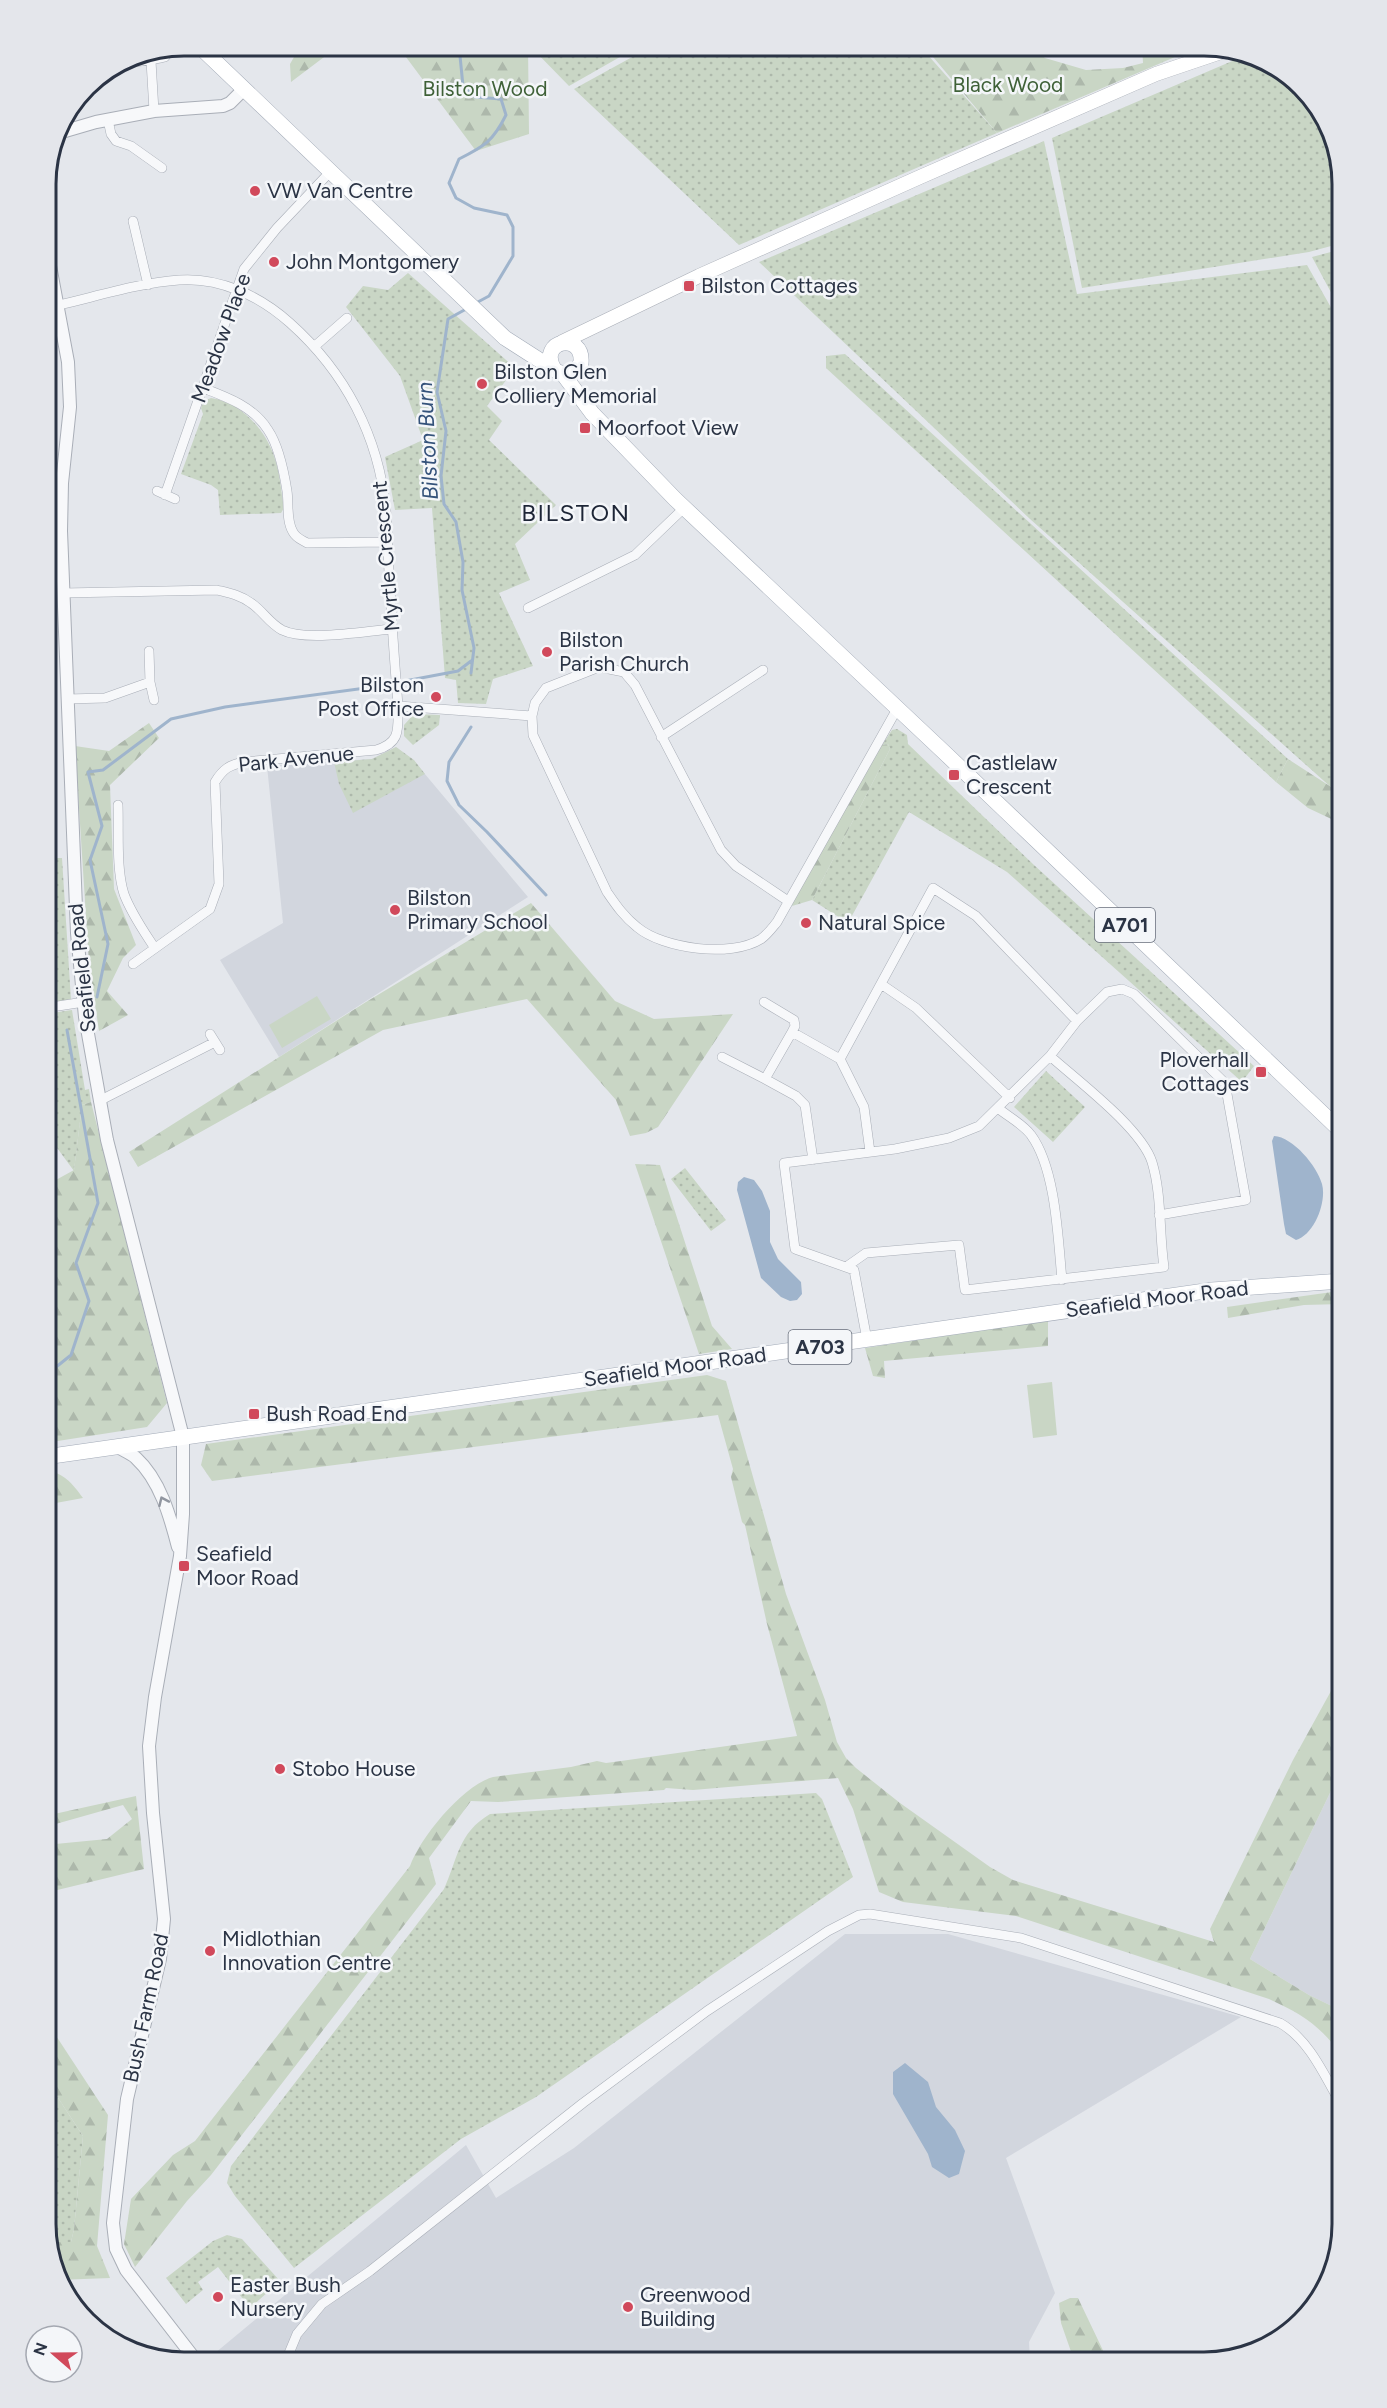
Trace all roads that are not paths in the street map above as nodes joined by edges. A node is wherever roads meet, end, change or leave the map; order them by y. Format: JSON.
{"nodes":[{"id":1,"x":210,"y":56,"type":"edge"},
{"id":2,"x":1209,"y":56,"type":"edge"},
{"id":3,"x":164,"y":57,"type":"edge"},
{"id":4,"x":151,"y":60,"type":"joint"},
{"id":5,"x":244,"y":89,"type":"junction"},
{"id":6,"x":154,"y":111,"type":"junction"},
{"id":7,"x":108,"y":120,"type":"junction"},
{"id":8,"x":67,"y":131,"type":"edge"},
{"id":9,"x":162,"y":168,"type":"dead end"},
{"id":10,"x":330,"y":172,"type":"junction"},
{"id":11,"x":133,"y":220,"type":"dead end"},
{"id":12,"x":148,"y":285,"type":"junction"},
{"id":13,"x":236,"y":289,"type":"junction"},
{"id":14,"x":56,"y":291,"type":"edge"},
{"id":15,"x":59,"y":305,"type":"junction"},
{"id":16,"x":347,"y":318,"type":"dead end"},
{"id":17,"x":598,"y":326,"type":"junction"},
{"id":18,"x":315,"y":345,"type":"junction"},
{"id":19,"x":557,"y":345,"type":"junction"},
{"id":20,"x":519,"y":346,"type":"junction"},
{"id":21,"x":580,"y":352,"type":"junction"},
{"id":22,"x":578,"y":368,"type":"junction"},
{"id":23,"x":559,"y":371,"type":"junction"},
{"id":24,"x":203,"y":388,"type":"junction"},
{"id":25,"x":584,"y":400,"type":"junction"},
{"id":26,"x":175,"y":499,"type":"dead end"},
{"id":27,"x":684,"y":508,"type":"junction"},
{"id":28,"x":387,"y":542,"type":"junction"},
{"id":29,"x":63,"y":593,"type":"junction"},
{"id":30,"x":528,"y":608,"type":"dead end"},
{"id":31,"x":392,"y":629,"type":"junction"},
{"id":32,"x":149,"y":651,"type":"dead end"},
{"id":33,"x":763,"y":670,"type":"dead end"},
{"id":34,"x":150,"y":682,"type":"junction"},
{"id":35,"x":67,"y":699,"type":"junction"},
{"id":36,"x":154,"y":700,"type":"dead end"},
{"id":37,"x":398,"y":706,"type":"junction"},
{"id":38,"x":897,"y":709,"type":"junction"},
{"id":39,"x":532,"y":716,"type":"junction"},
{"id":40,"x":661,"y":737,"type":"junction"},
{"id":41,"x":395,"y":738,"type":"joint"},
{"id":42,"x":118,"y":806,"type":"dead end"},
{"id":43,"x":788,"y":901,"type":"junction"},
{"id":44,"x":154,"y":946,"type":"junction"},
{"id":45,"x":133,"y":964,"type":"dead end"},
{"id":46,"x":881,"y":984,"type":"junction"},
{"id":47,"x":84,"y":1002,"type":"junction"},
{"id":48,"x":764,"y":1002,"type":"dead end"},
{"id":49,"x":56,"y":1006,"type":"edge"},
{"id":50,"x":1077,"y":1021,"type":"junction"},
{"id":51,"x":792,"y":1032,"type":"junction"},
{"id":52,"x":215,"y":1042,"type":"dead end"},
{"id":53,"x":1050,"y":1056,"type":"junction"},
{"id":54,"x":722,"y":1057,"type":"dead end"},
{"id":55,"x":840,"y":1059,"type":"junction"},
{"id":56,"x":765,"y":1079,"type":"junction"},
{"id":57,"x":1010,"y":1098,"type":"junction"},
{"id":58,"x":99,"y":1101,"type":"junction"},
{"id":59,"x":999,"y":1109,"type":"junction"},
{"id":60,"x":1331,"y":1122,"type":"edge"},
{"id":61,"x":870,"y":1152,"type":"junction"},
{"id":62,"x":813,"y":1160,"type":"junction"},
{"id":63,"x":1159,"y":1215,"type":"junction"},
{"id":64,"x":846,"y":1267,"type":"junction"},
{"id":65,"x":1062,"y":1280,"type":"junction"},
{"id":66,"x":1331,"y":1282,"type":"edge"},
{"id":67,"x":867,"y":1340,"type":"junction"},
{"id":68,"x":183,"y":1437,"type":"junction"},
{"id":69,"x":116,"y":1446,"type":"junction"},
{"id":70,"x":56,"y":1454,"type":"edge"},
{"id":71,"x":180,"y":1556,"type":"junction"},
{"id":72,"x":1331,"y":2087,"type":"edge"},
{"id":73,"x":189,"y":2352,"type":"edge"},
{"id":74,"x":290,"y":2352,"type":"edge"}],
"edges":[{"from":1,"to":5,"type":"main road","number":"A701"},
{"from":2,"to":17,"type":"main road"},
{"from":3,"to":4,"type":"street"},
{"from":4,"to":6,"type":"street"},
{"from":5,"to":6,"type":"street"},
{"from":5,"to":10,"type":"main road","number":"A701"},
{"from":6,"to":7,"type":"street"},
{"from":7,"to":8,"type":"street"},
{"from":7,"to":9,"type":"street"},
{"from":10,"to":13,"type":"street","name":"Meadow Place"},
{"from":10,"to":20,"type":"main road","number":"A701"},
{"from":11,"to":12,"type":"street"},
{"from":12,"to":13,"type":"street","name":"Myrtle Crescent"},
{"from":12,"to":15,"type":"street","name":"Myrtle Crescent"},
{"from":13,"to":18,"type":"street","name":"Myrtle Crescent"},
{"from":13,"to":24,"type":"street","name":"Meadow Place"},
{"from":14,"to":15,"type":"street","name":"Seafield Road"},
{"from":15,"to":29,"type":"street","name":"Seafield Road"},
{"from":16,"to":18,"type":"street"},
{"from":17,"to":19,"type":"main road"},
{"from":17,"to":21,"type":"main road"},
{"from":18,"to":28,"type":"street","name":"Myrtle Crescent"},
{"from":19,"to":20,"type":"main road"},
{"from":19,"to":21,"type":"main road"},
{"from":19,"to":23,"type":"main road"},
{"from":20,"to":23,"type":"main road","number":"A701"},
{"from":21,"to":22,"type":"main road"},
{"from":22,"to":23,"type":"main road"},
{"from":22,"to":25,"type":"main road","number":"A701"},
{"from":23,"to":25,"type":"main road","number":"A701"},
{"from":24,"to":26,"type":"street","name":"Meadow Place"},
{"from":24,"to":28,"type":"street"},
{"from":25,"to":27,"type":"main road","number":"A701"},
{"from":27,"to":30,"type":"street"},
{"from":27,"to":38,"type":"main road","number":"A701"},
{"from":28,"to":31,"type":"street","name":"Myrtle Crescent"},
{"from":29,"to":31,"type":"street"},
{"from":29,"to":35,"type":"street","name":"Seafield Road"},
{"from":31,"to":37,"type":"street","name":"Myrtle Crescent"},
{"from":32,"to":34,"type":"street"},
{"from":33,"to":40,"type":"street"},
{"from":34,"to":35,"type":"street"},
{"from":34,"to":36,"type":"street"},
{"from":35,"to":47,"type":"street","name":"Seafield Road"},
{"from":37,"to":39,"type":"street"},
{"from":37,"to":41,"type":"street","name":"Myrtle Crescent"},
{"from":38,"to":43,"type":"street"},
{"from":38,"to":60,"type":"main road","number":"A701"},
{"from":39,"to":40,"type":"street"},
{"from":39,"to":43,"type":"street"},
{"from":40,"to":43,"type":"street"},
{"from":41,"to":44,"type":"street","name":"Park Avenue"},
{"from":42,"to":44,"type":"street"},
{"from":44,"to":45,"type":"street","name":"Park Avenue"},
{"from":46,"to":50,"type":"street"},
{"from":46,"to":55,"type":"street"},
{"from":46,"to":57,"type":"street"},
{"from":47,"to":49,"type":"street"},
{"from":47,"to":58,"type":"street","name":"Seafield Road"},
{"from":48,"to":51,"type":"street"},
{"from":50,"to":53,"type":"street"},
{"from":50,"to":63,"type":"street"},
{"from":51,"to":55,"type":"street"},
{"from":51,"to":56,"type":"street"},
{"from":52,"to":58,"type":"street"},
{"from":53,"to":57,"type":"street"},
{"from":53,"to":63,"type":"street"},
{"from":54,"to":56,"type":"street"},
{"from":55,"to":61,"type":"street"},
{"from":56,"to":62,"type":"street"},
{"from":57,"to":59,"type":"street"},
{"from":58,"to":68,"type":"street","name":"Seafield Road"},
{"from":59,"to":61,"type":"street"},
{"from":59,"to":65,"type":"street"},
{"from":61,"to":62,"type":"street"},
{"from":62,"to":64,"type":"street"},
{"from":63,"to":65,"type":"street"},
{"from":64,"to":65,"type":"street"},
{"from":64,"to":67,"type":"street"},
{"from":66,"to":67,"type":"main road","name":"Seafield Moor Road","number":"A703"},
{"from":67,"to":68,"type":"main road","name":"Seafield Moor Road","number":"A703"},
{"from":68,"to":69,"type":"main road","name":"Seafield Moor Road","number":"A703"},
{"from":68,"to":71,"type":"street","name":"Bush Farm Road"},
{"from":69,"to":70,"type":"main road","name":"Seafield Moor Road","number":"A703"},
{"from":71,"to":69,"type":"street","name":"Bush Farm Road","one_way":true},
{"from":71,"to":73,"type":"street","name":"Bush Farm Road"},
{"from":72,"to":74,"type":"street"}]}
